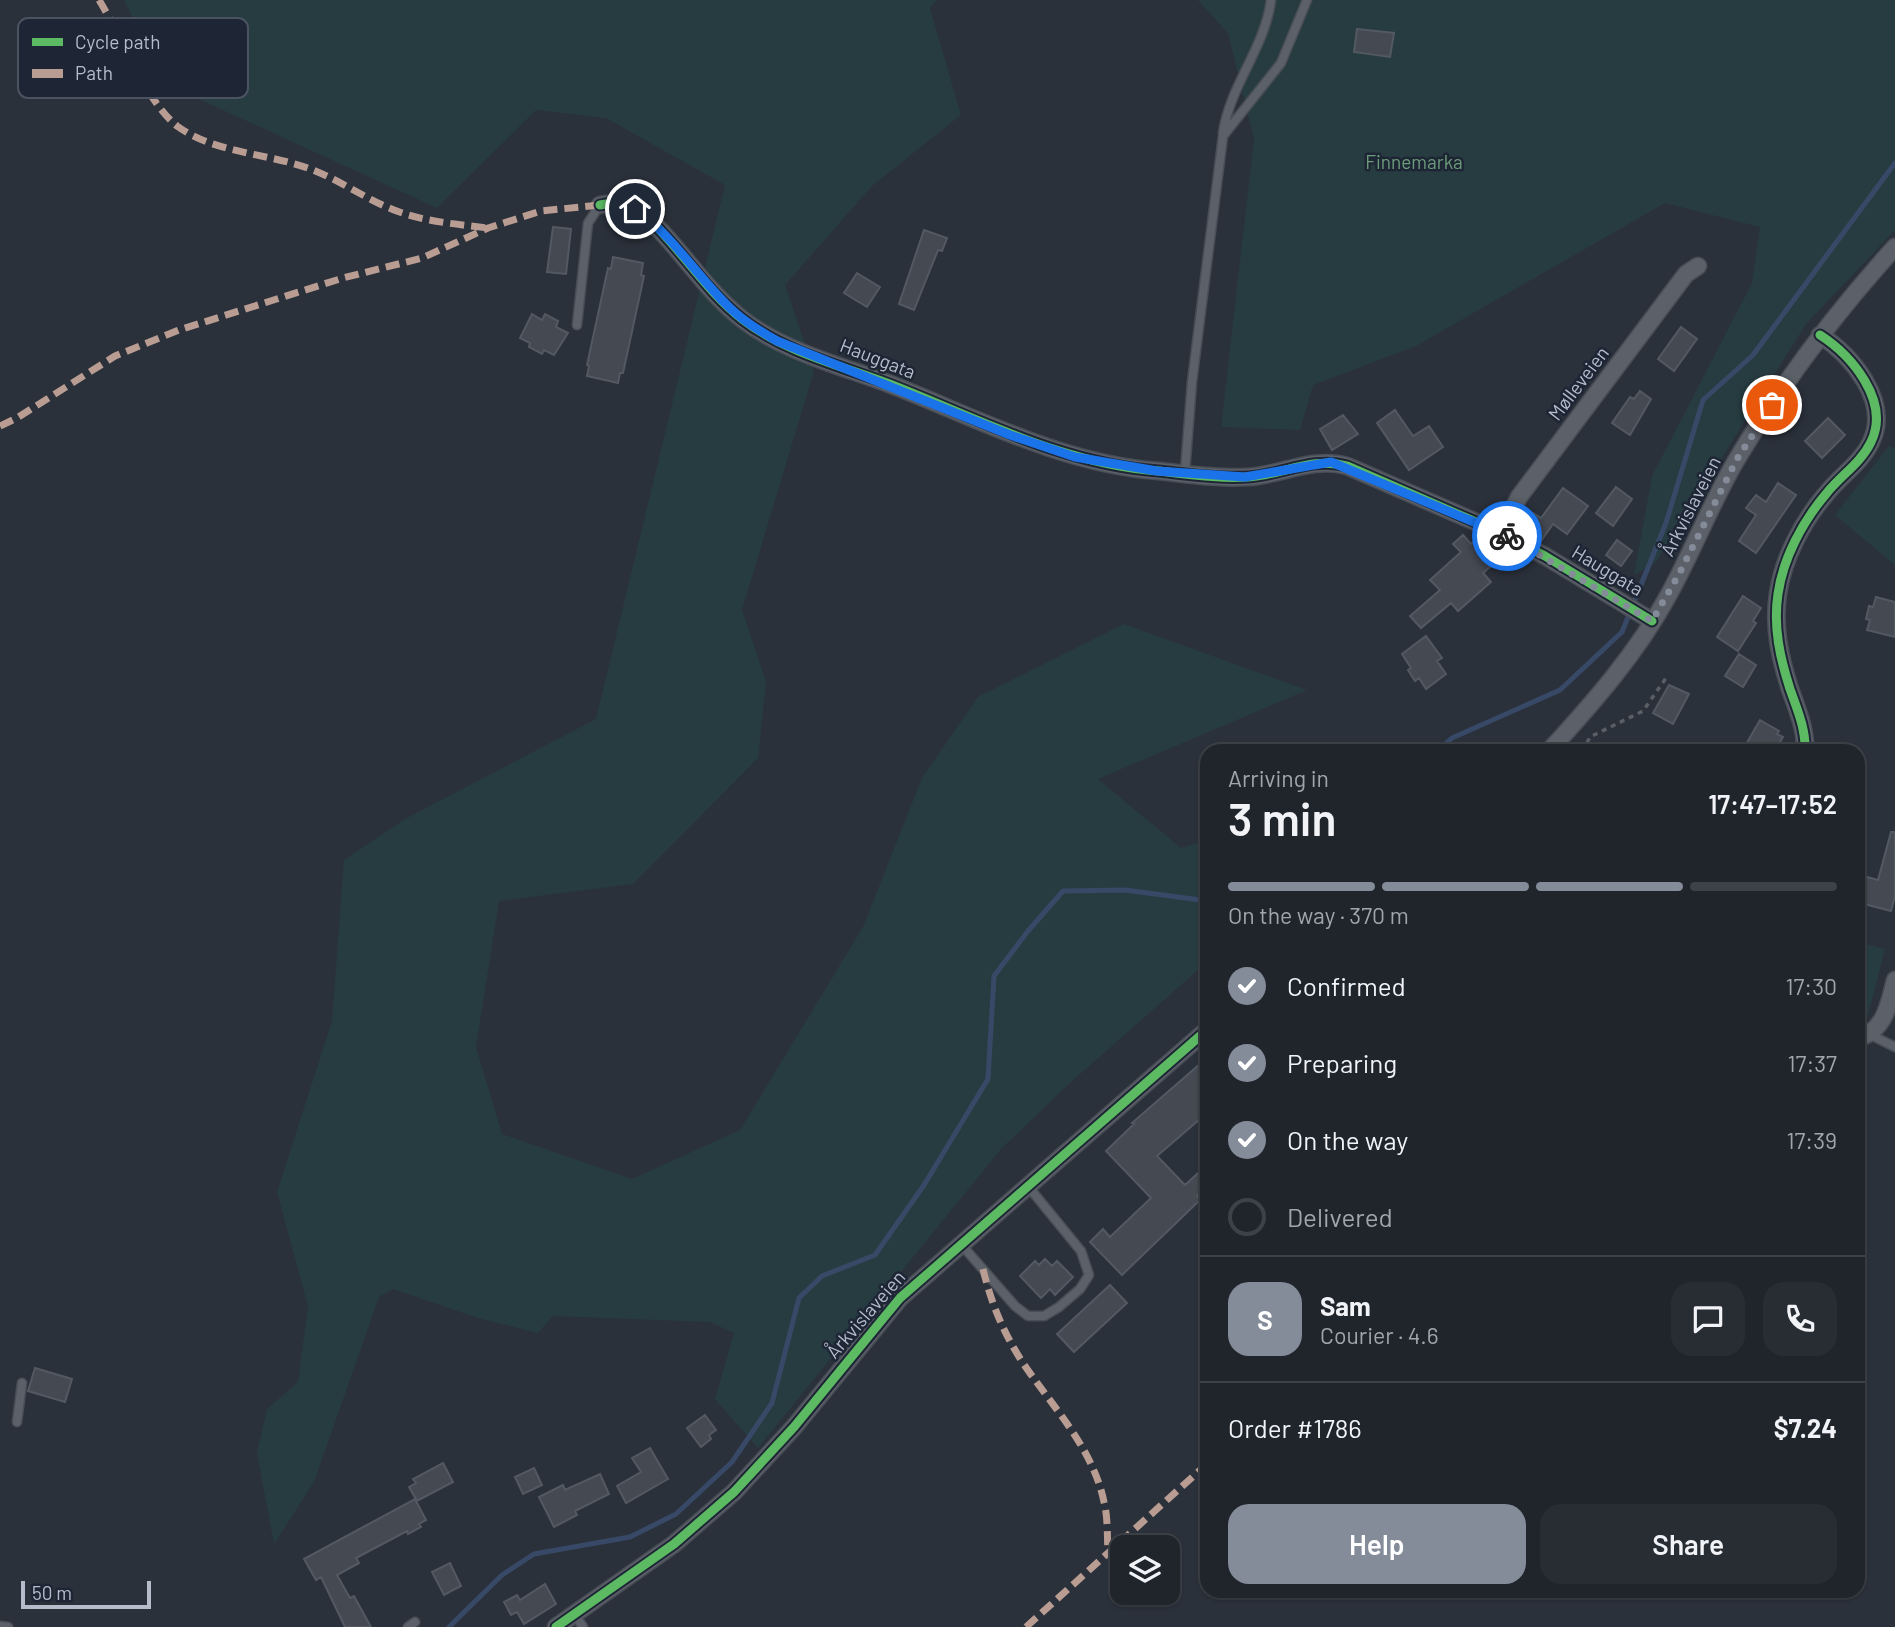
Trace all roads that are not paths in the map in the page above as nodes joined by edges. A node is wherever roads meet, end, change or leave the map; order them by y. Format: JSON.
{"nodes":[{"id":1,"x":1271,"y":0,"type":"edge"},
{"id":2,"x":1307,"y":0,"type":"edge"},
{"id":3,"x":1223,"y":136,"type":"junction"},
{"id":4,"x":600,"y":205,"type":"joint"},
{"id":5,"x":1895,"y":247,"type":"edge"},
{"id":6,"x":1698,"y":266,"type":"dead end"},
{"id":7,"x":577,"y":325,"type":"dead end"},
{"id":8,"x":1820,"y":335,"type":"junction"},
{"id":9,"x":1185,"y":472,"type":"junction"},
{"id":10,"x":1501,"y":533,"type":"junction"},
{"id":11,"x":1640,"y":614,"type":"junction"},
{"id":12,"x":1555,"y":744,"type":"edge"},
{"id":13,"x":1804,"y":744,"type":"edge"},
{"id":14,"x":1895,"y":980,"type":"edge"},
{"id":15,"x":1200,"y":1036,"type":"edge"},
{"id":16,"x":1865,"y":1037,"type":"edge"},
{"id":17,"x":1895,"y":1047,"type":"edge"},
{"id":18,"x":1027,"y":1185,"type":"junction"},
{"id":19,"x":960,"y":1242,"type":"junction"},
{"id":20,"x":22,"y":1383,"type":"dead end"},
{"id":21,"x":17,"y":1422,"type":"dead end"},
{"id":22,"x":579,"y":1621,"type":"edge"},
{"id":23,"x":0,"y":1626,"type":"edge"},
{"id":24,"x":8,"y":1627,"type":"edge"},
{"id":25,"x":556,"y":1627,"type":"edge"}],
"edges":[{"from":1,"to":3,"type":"lane"},
{"from":2,"to":3,"type":"lane"},
{"from":3,"to":9,"type":"lane"},
{"from":4,"to":7,"type":"lane"},
{"from":4,"to":9,"type":"street","name":"Hauggata"},
{"from":5,"to":8,"type":"street","name":"Årkvislaveien"},
{"from":6,"to":10,"type":"street","name":"Mølleveien"},
{"from":8,"to":11,"type":"street","name":"Årkvislaveien"},
{"from":8,"to":13,"type":"street"},
{"from":9,"to":10,"type":"street","name":"Hauggata"},
{"from":10,"to":11,"type":"street","name":"Hauggata"},
{"from":11,"to":12,"type":"street","name":"Årkvislaveien"},
{"from":14,"to":16,"type":"street"},
{"from":15,"to":18,"type":"street","name":"Årkvislaveien"},
{"from":16,"to":17,"type":"lane"},
{"from":18,"to":19,"type":"street","name":"Årkvislaveien"},
{"from":18,"to":19,"type":"lane"},
{"from":19,"to":22,"type":"street","name":"Årkvislaveien"},
{"from":20,"to":21,"type":"lane"},
{"from":22,"to":25,"type":"street","name":"Årkvislaveien"},
{"from":23,"to":24,"type":"lane"}]}
